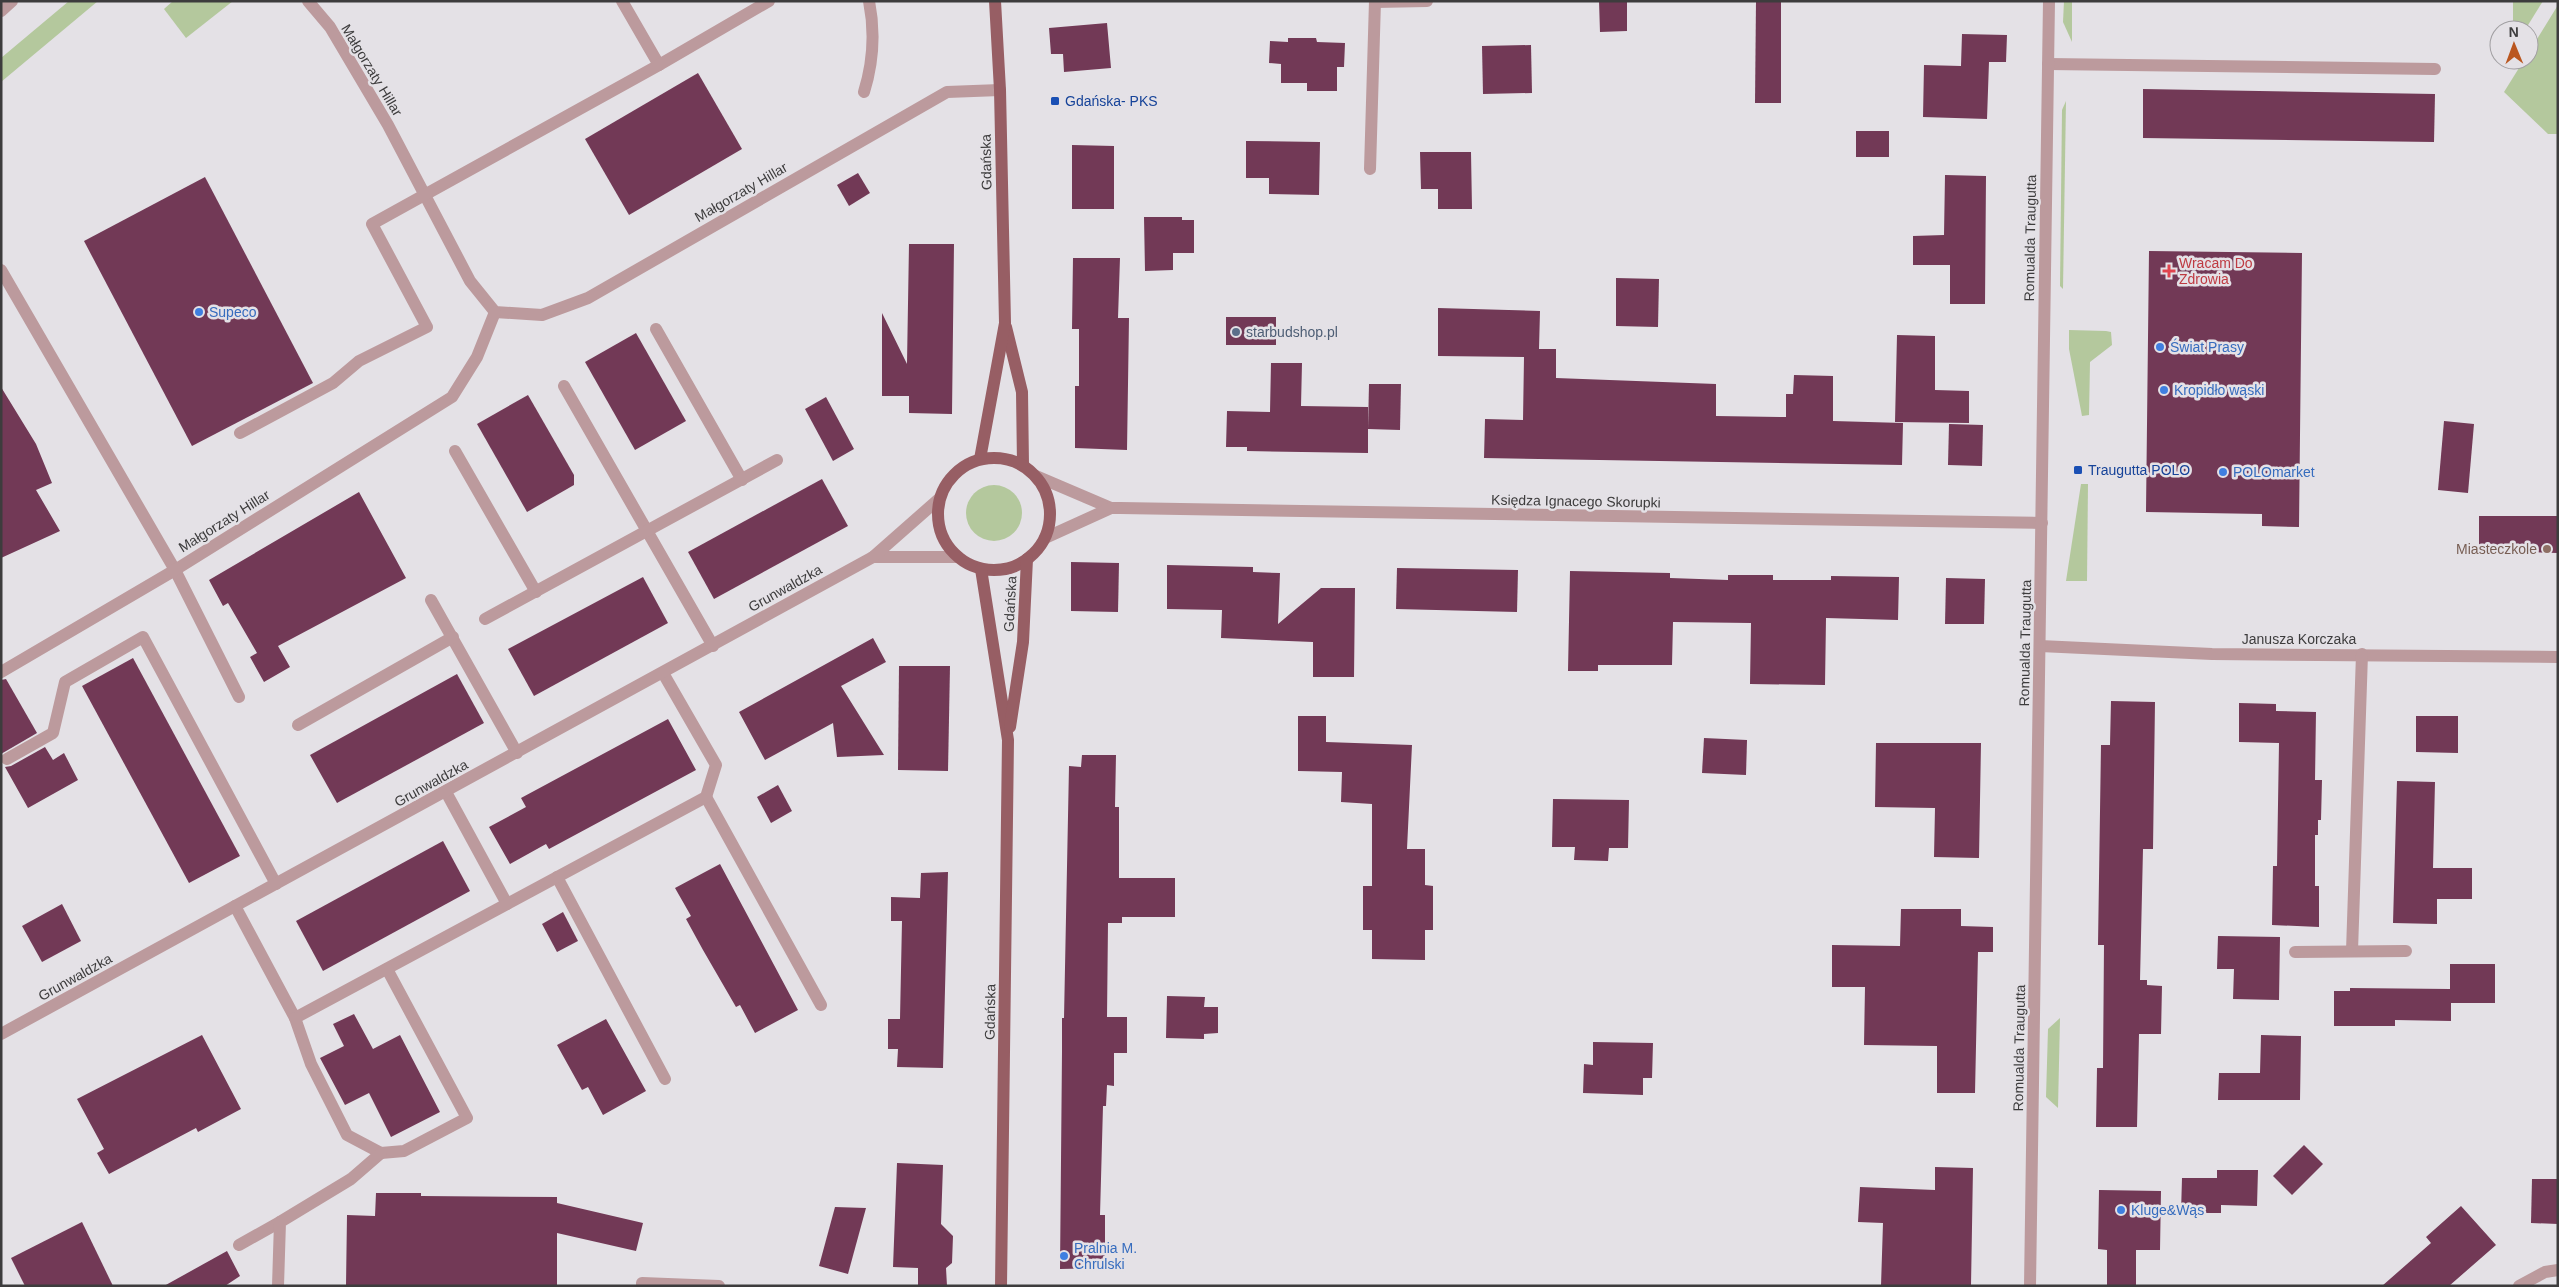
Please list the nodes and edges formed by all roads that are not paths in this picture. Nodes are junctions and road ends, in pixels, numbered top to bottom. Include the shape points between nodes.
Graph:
1 (12, 1) edge
2 (308, 1) edge
3 (622, 1) edge
4 (769, 1) edge
5 (869, 1) edge
6 (995, 1) edge
7 (1427, 1) edge
8 (2049, 1) edge
9 (1375, 2) edge
10 (1, 11) edge
11 (2048, 64) junction
12 (659, 65) junction
13 (2435, 69) dead end
14 (1000, 90) junction
15 (864, 92) dead end
16 (1370, 169) dead end
17 (424, 196) junction
18 (1, 270) edge
19 (495, 312) junction
20 (1005, 322) junction
21 (656, 329) dead end
22 (564, 386) dead end
23 (240, 433) dead end
24 (455, 451) dead end
25 (980, 459) junction
26 (777, 460) dead end
27 (1023, 465) junction
28 (1036, 476) junction
29 (742, 480) junction
30 (940, 498) junction
31 (1110, 508) junction
32 (2042, 523) junction
33 (647, 532) junction
34 (1045, 538) junction
35 (873, 557) junction
36 (958, 558) junction
37 (1027, 559) junction
38 (981, 569) junction
39 (175, 570) junction
40 (536, 592) junction
41 (431, 600) dead end
42 (485, 619) dead end
43 (453, 638) junction
44 (713, 646) junction
45 (2040, 646) junction
46 (2362, 654) junction
47 (2558, 657) edge
48 (1, 672) edge
49 (663, 673) junction
50 (240, 696) dead end
51 (298, 725) dead end
52 (1008, 740) junction
53 (517, 753) junction
54 (7, 759) dead end
55 (446, 792) junction
56 (706, 796) junction
57 (557, 877) junction
58 (276, 884) junction
59 (507, 904) junction
60 (235, 906) junction
61 (2352, 951) junction
62 (2406, 951) dead end
63 (2295, 952) dead end
64 (387, 969) junction
65 (820, 1005) dead end
66 (296, 1018) junction
67 (1, 1034) edge
68 (666, 1079) dead end
69 (381, 1153) junction
70 (280, 1222) junction
71 (239, 1245) dead end
72 (2558, 1270) edge
73 (278, 1286) edge
74 (642, 1286) edge
75 (719, 1286) edge
76 (1001, 1286) edge
77 (2030, 1286) edge
78 (2519, 1286) edge

1 - 10 street
2 - 17 street, Małgorzaty Hillar via 330,28 374,101
3 - 12 street
4 - 12 street
5 - 15 street via 871,55
6 - 14 main road, Gdańska
7 - 9 street
8 - 11 street, Romualda Traugutta
9 - 16 street
11 - 13 street
11 - 32 street, Romualda Traugutta
12 - 17 street
14 - 19 street, Małgorzaty Hillar via 947,92 588,298 542,315
14 - 20 main road, Gdańska
17 - 19 street, Małgorzaty Hillar via 470,281
17 - 23 street via 372,224 427,327 359,361 334,383
18 - 39 street, Małgorzaty Hillar
19 - 39 street, Małgorzaty Hillar via 477,357 452,396
20 - 25 main road, Gdańska
20 - 27 main road, Gdańska via 1022,392
21 - 29 street
22 - 33 street
24 - 40 street
25 - 27 main road via 1002,458
25 - 30 main road via 962,467 948,481
26 - 29 street
27 - 28 main road
28 - 31 street, Księdza Ignacego Skorupki
28 - 34 main road via 1050,506 1050,523
29 - 33 street
30 - 35 street, Grunwaldzka
30 - 36 main road via 940,530
31 - 32 street, Księdza Ignacego Skorupki
31 - 34 street, Księdza Ignacego Skorupki
32 - 45 street, Romualda Traugutta
33 - 40 street
33 - 44 street
34 - 37 main road
35 - 36 street, Grunwaldzka
35 - 44 street, Grunwaldzka
36 - 38 main road
37 - 38 main road via 1005,569
37 - 52 main road, Gdańska via 1023,642
38 - 52 main road, Gdańska
39 - 48 street
39 - 50 street
40 - 42 street
41 - 43 street
43 - 51 street
43 - 53 street
44 - 49 street, Grunwaldzka
45 - 46 street, Janusza Korczaka via 2212,654
45 - 77 street, Romualda Traugutta
46 - 47 street, Janusza Korczaka
46 - 61 street
49 - 53 street, Grunwaldzka
49 - 56 street via 716,765
52 - 76 main road, Gdańska
53 - 55 street, Grunwaldzka
54 - 58 street via 53,733 65,682 143,637
55 - 58 street, Grunwaldzka
55 - 59 street
56 - 57 street
56 - 65 street
57 - 59 street
57 - 68 street
58 - 60 street, Grunwaldzka
59 - 64 street
60 - 66 street
60 - 67 street, Grunwaldzka
61 - 62 street
61 - 63 street
64 - 66 street
64 - 69 street via 467,1118 404,1151
66 - 69 street via 311,1064 347,1135
69 - 70 street via 351,1179
70 - 71 street
70 - 73 street
72 - 78 street via 2545,1272
74 - 75 street via 642,1283

